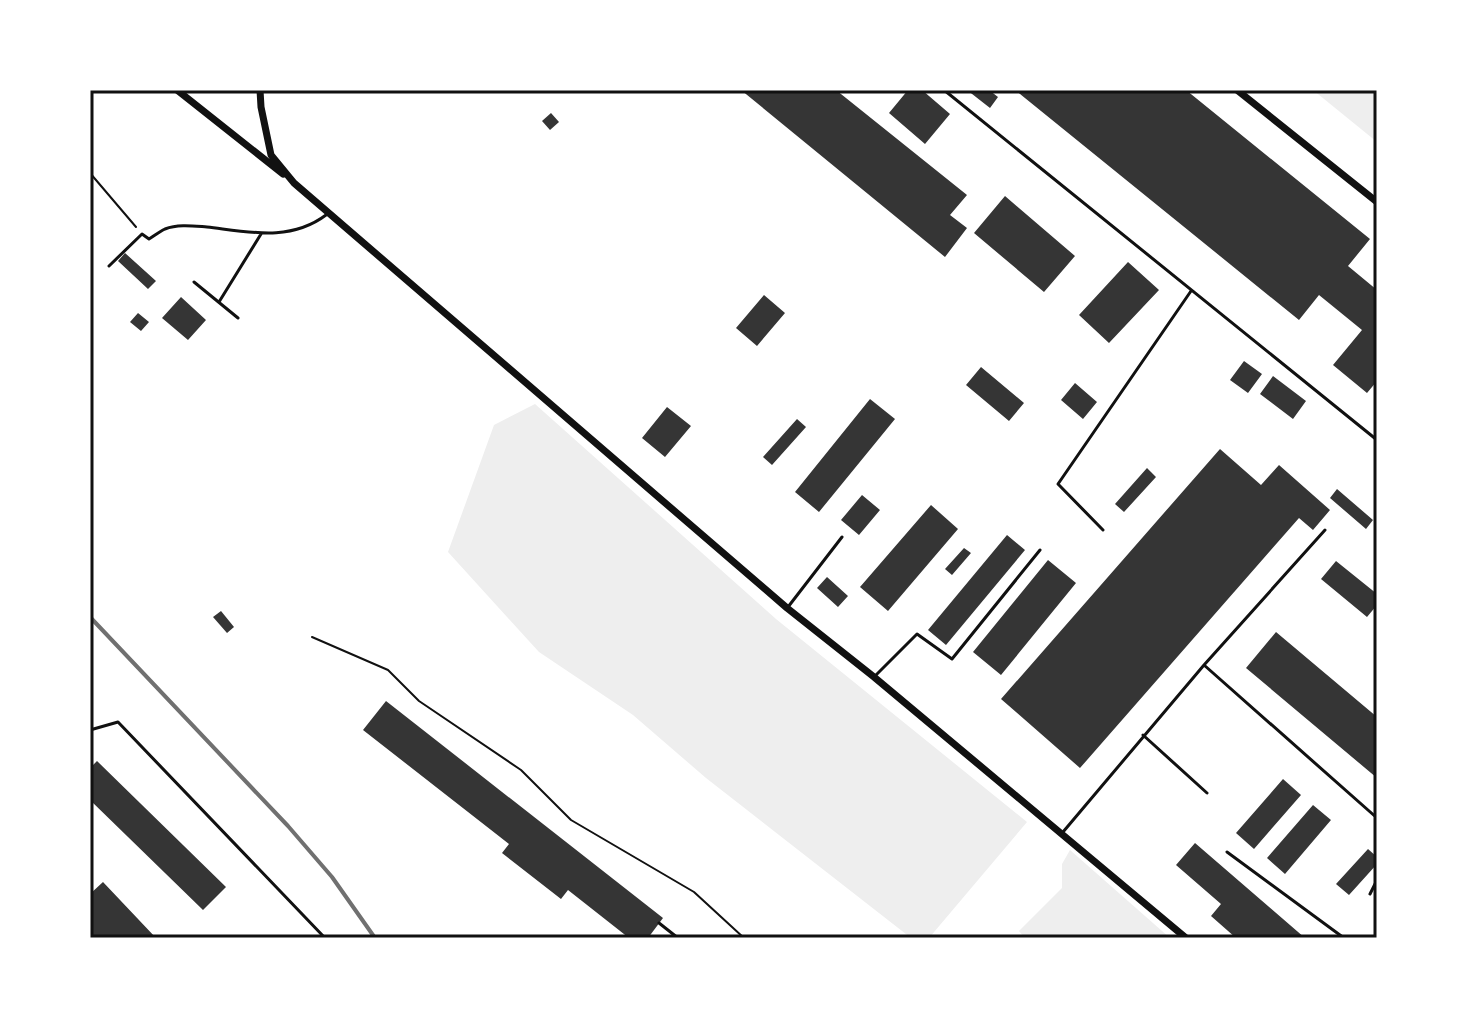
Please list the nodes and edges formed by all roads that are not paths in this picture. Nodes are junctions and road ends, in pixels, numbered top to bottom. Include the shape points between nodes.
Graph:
1 (177, 90) edge
2 (260, 90) edge
3 (944, 90) edge
4 (1237, 90) edge
5 (294, 183) junction
6 (1377, 202) edge
7 (329, 213) junction
8 (261, 233) junction
9 (109, 266) dead end
10 (194, 282) dead end
11 (1191, 291) junction
12 (219, 302) junction
13 (238, 318) dead end
14 (1377, 440) edge
15 (1103, 530) dead end
16 (1325, 530) dead end
17 (842, 537) dead end
18 (1040, 550) dead end
19 (787, 608) junction
20 (1204, 665) junction
21 (874, 677) junction
22 (90, 730) edge
23 (1143, 735) junction
24 (1207, 793) dead end
25 (1377, 818) edge
26 (1060, 835) junction
27 (1227, 852) dead end
28 (1377, 880) edge
29 (1370, 894) dead end
30 (659, 923) dead end
31 (325, 938) edge
32 (678, 938) edge
33 (1186, 938) edge
34 (1344, 938) edge

1 - 5 street
2 - 5 street via 271,155
3 - 11 lane
4 - 6 street
5 - 7 street
7 - 8 lane via 309,228
7 - 19 street
8 - 9 lane via 186,225 166,228 149,239 142,234
8 - 12 lane
10 - 12 lane
11 - 14 lane
11 - 15 lane via 1058,484
12 - 13 lane
16 - 20 lane
17 - 19 lane
18 - 21 lane via 952,659 917,634
19 - 21 street
20 - 23 lane
20 - 25 lane
21 - 26 street
22 - 31 lane via 118,722
23 - 24 lane
23 - 26 lane
26 - 33 street
27 - 34 lane
28 - 29 lane
30 - 32 lane

